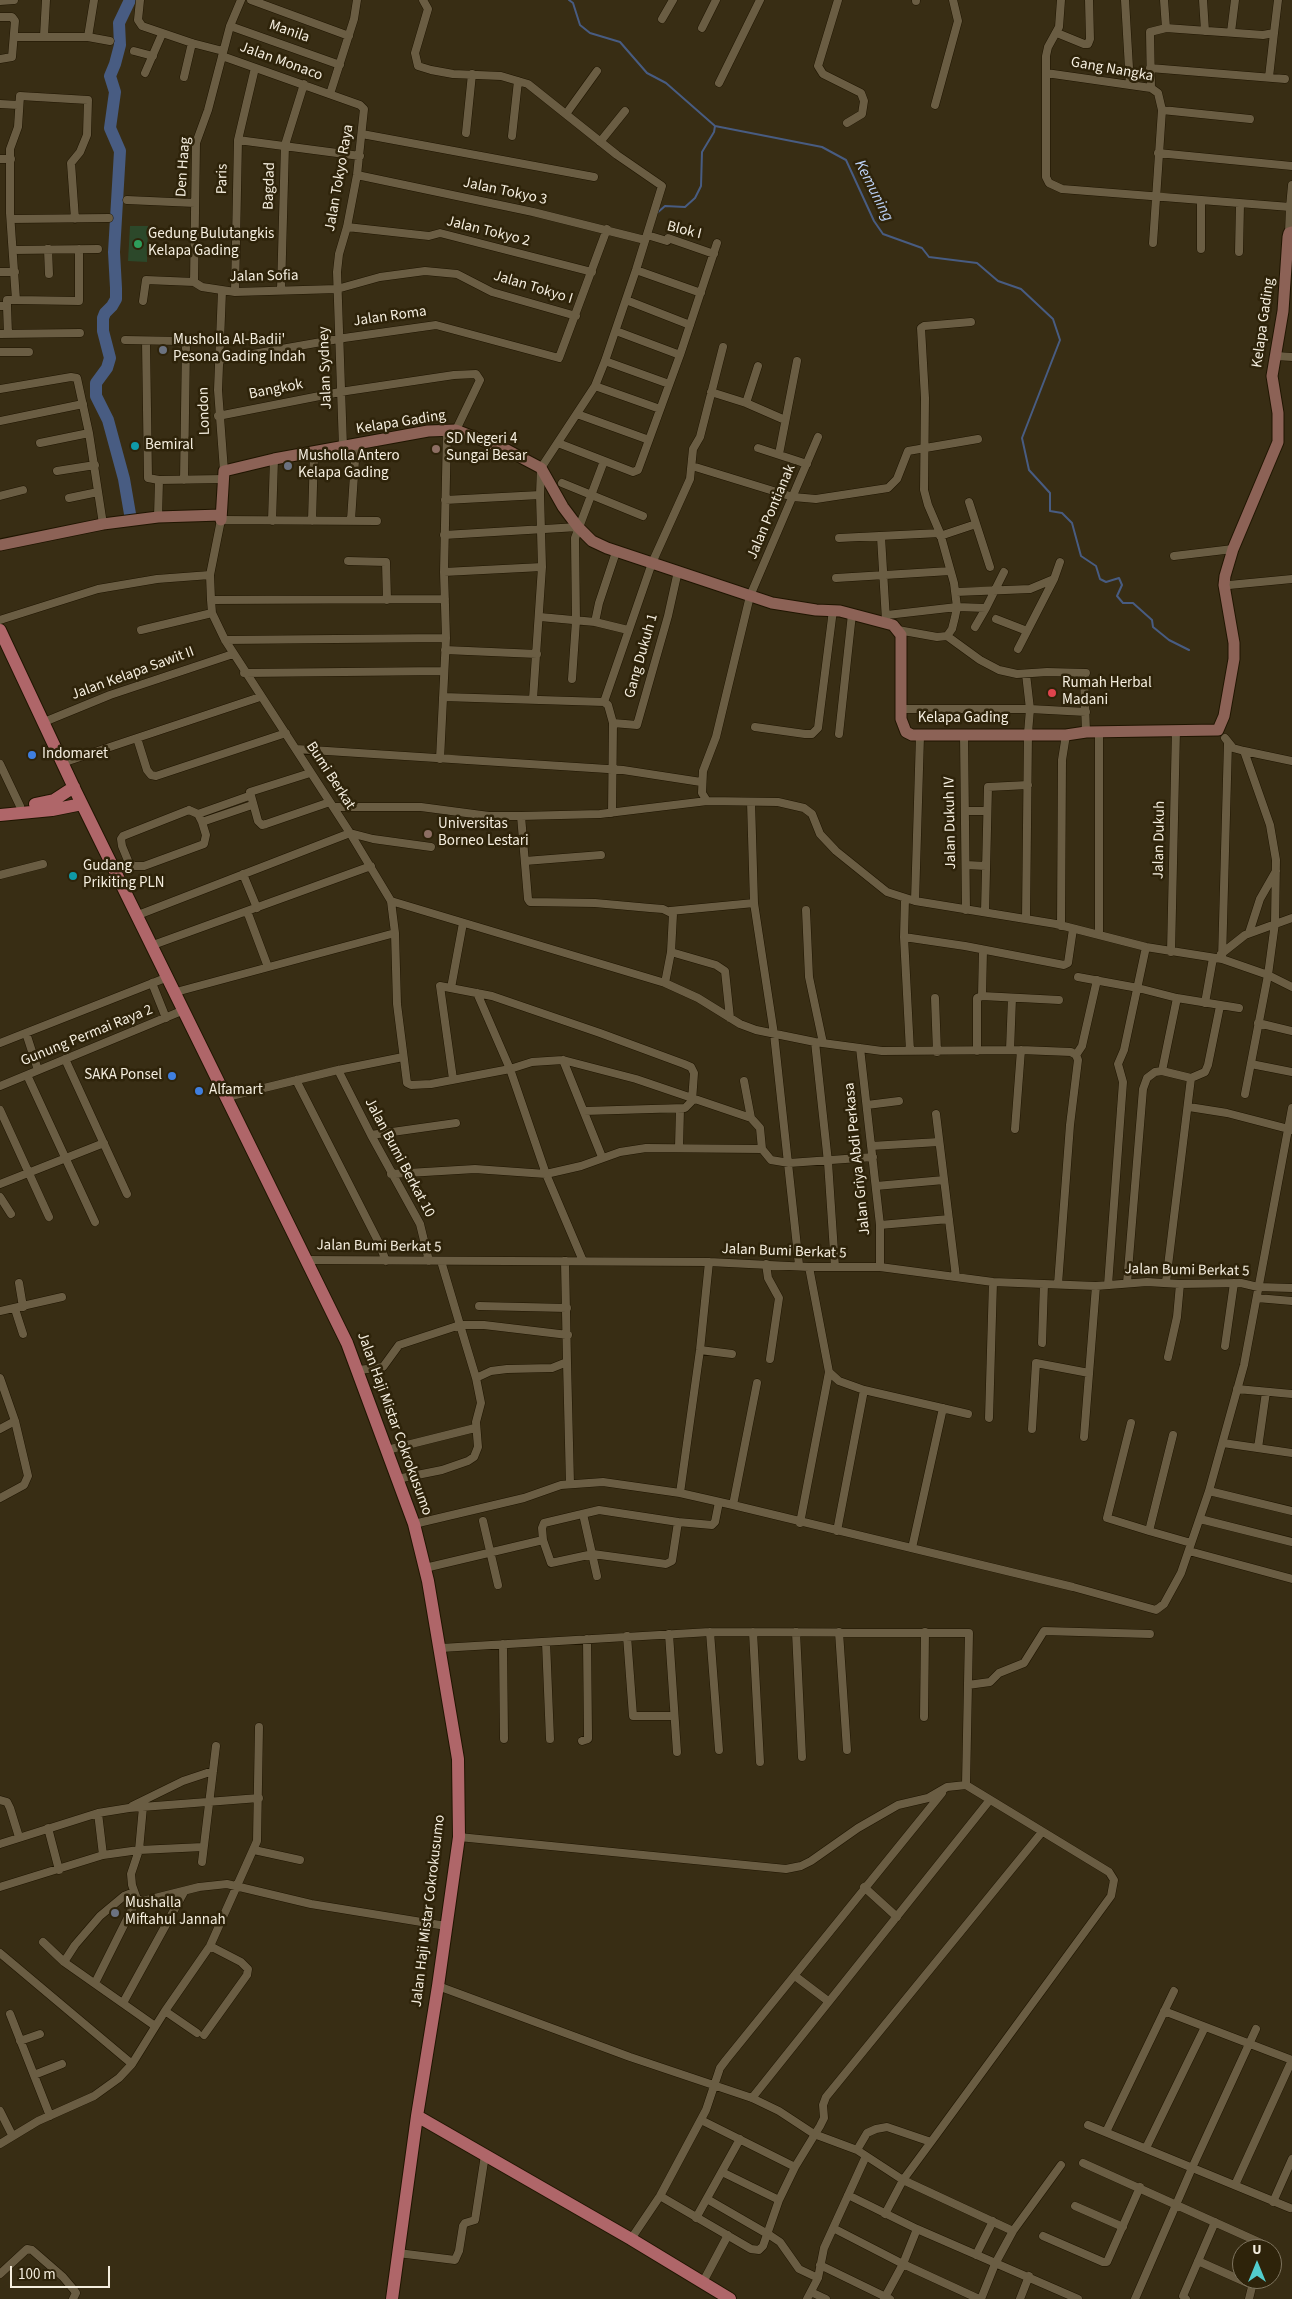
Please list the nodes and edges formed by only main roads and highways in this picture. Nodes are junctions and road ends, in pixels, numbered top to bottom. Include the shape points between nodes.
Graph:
1 (2, 638) edge
2 (74, 787) junction
3 (82, 804) junction
4 (0, 807) edge
5 (0, 815) edge
6 (417, 2116) junction
7 (392, 2299) edge
8 (730, 2299) edge

1 - 2 main road, Jalan Haji Mistar Cokrokusumo
2 - 3 main road, Jalan Haji Mistar Cokrokusumo
2 - 4 main road via 54,800
3 - 5 main road
3 - 6 main road, Jalan Haji Mistar Cokrokusumo via 326,1297 358,1370 414,1524 441,1648 458,1758 458,1837
6 - 7 main road, Jalan Haji Mistar Cokrokusumo
6 - 8 main road

